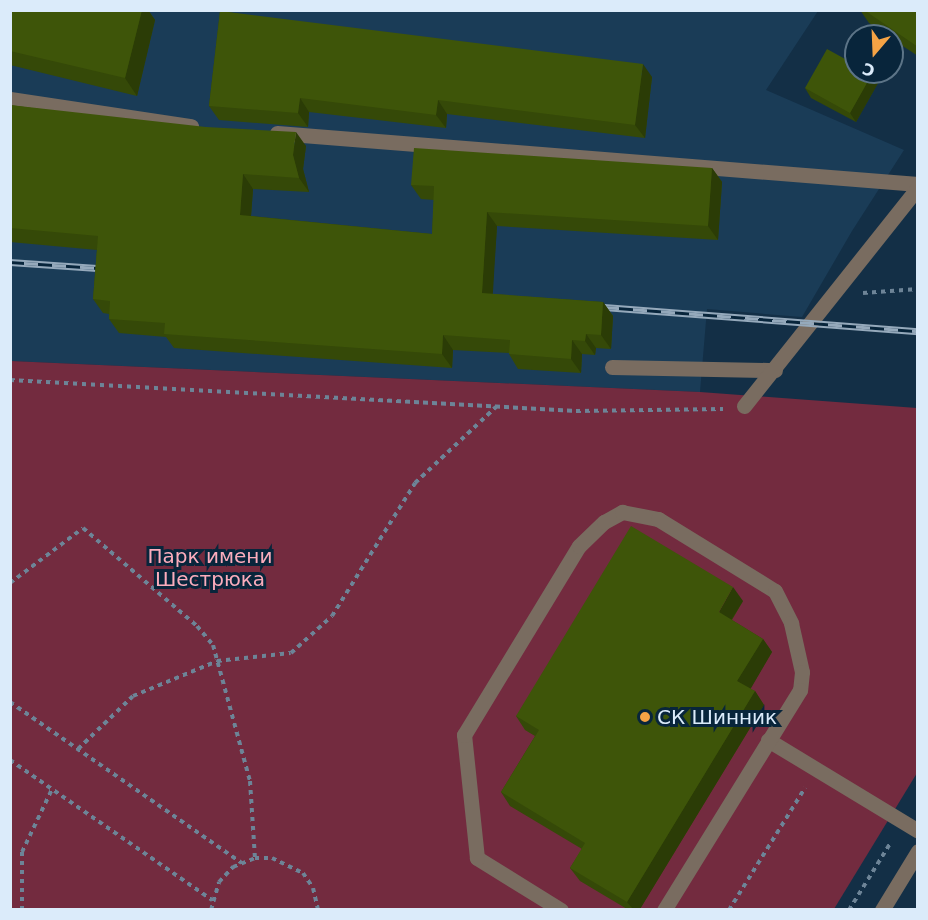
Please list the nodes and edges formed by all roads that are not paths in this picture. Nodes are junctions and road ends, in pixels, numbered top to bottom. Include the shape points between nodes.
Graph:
1 (10, 99) edge
2 (212, 129) edge
3 (258, 132) edge
4 (918, 186) edge
5 (612, 367) dead end
6 (775, 370) junction
7 (744, 406) road end
8 (768, 740) junction
9 (918, 831) edge
10 (918, 851) edge
11 (561, 909) edge
12 (664, 909) edge
13 (882, 909) edge

1 - 2 street
3 - 4 street
4 - 6 street
5 - 6 street
6 - 7 street
8 - 9 street
8 - 11 street via 800,690 802,672 791,623 775,591 658,519 622,512 604,522 579,546 464,735 477,858
8 - 12 street
10 - 13 street

